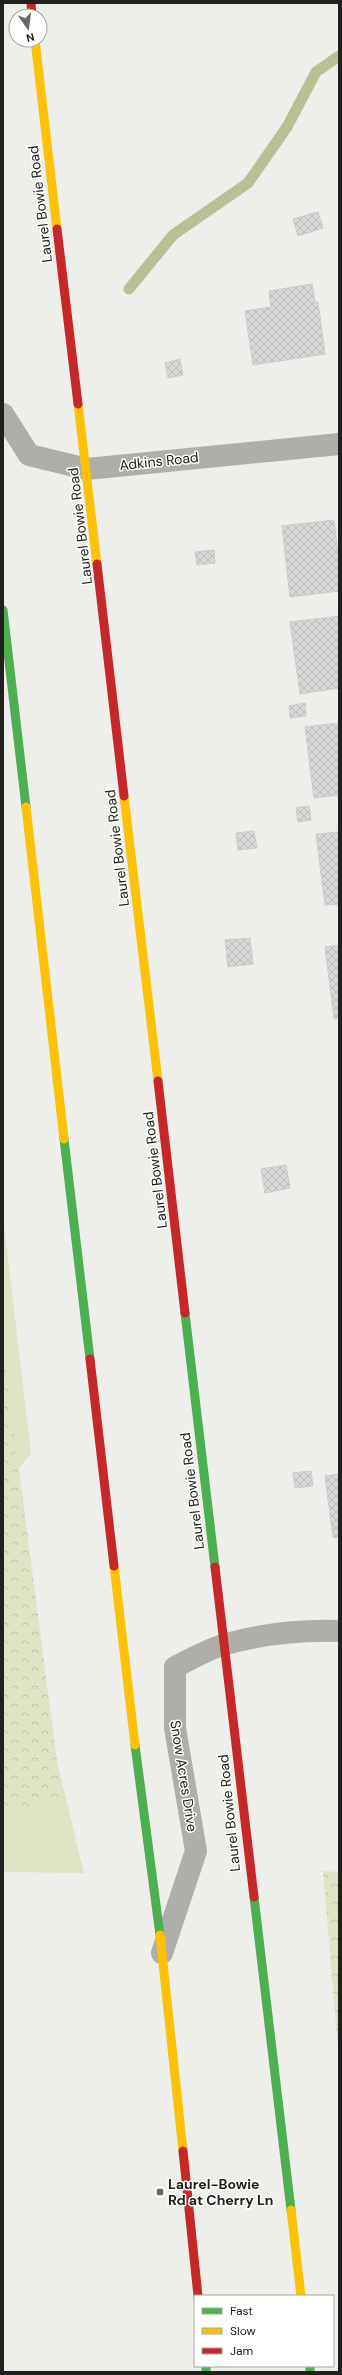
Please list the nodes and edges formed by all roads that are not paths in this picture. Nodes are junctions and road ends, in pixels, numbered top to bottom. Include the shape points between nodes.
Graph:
1 (36, 48) edge
2 (3, 414) edge
3 (339, 444) edge
4 (87, 469) junction
5 (3, 610) edge
6 (339, 1630) edge
7 (224, 1644) junction
8 (162, 1953) junction
9 (198, 2295) edge
10 (301, 2295) edge

1 - 4 main road, Laurel Bowie Road
2 - 4 street, Adkins Road via 29,455
3 - 4 street, Adkins Road
4 - 7 main road, Laurel Bowie Road
5 - 8 main road via 129,1696
6 - 7 street, Snow Acres Drive via 290,1632
7 - 8 street, Snow Acres Drive via 175,1666 175,1728 196,1851
7 - 10 main road, Laurel Bowie Road
8 - 9 main road

